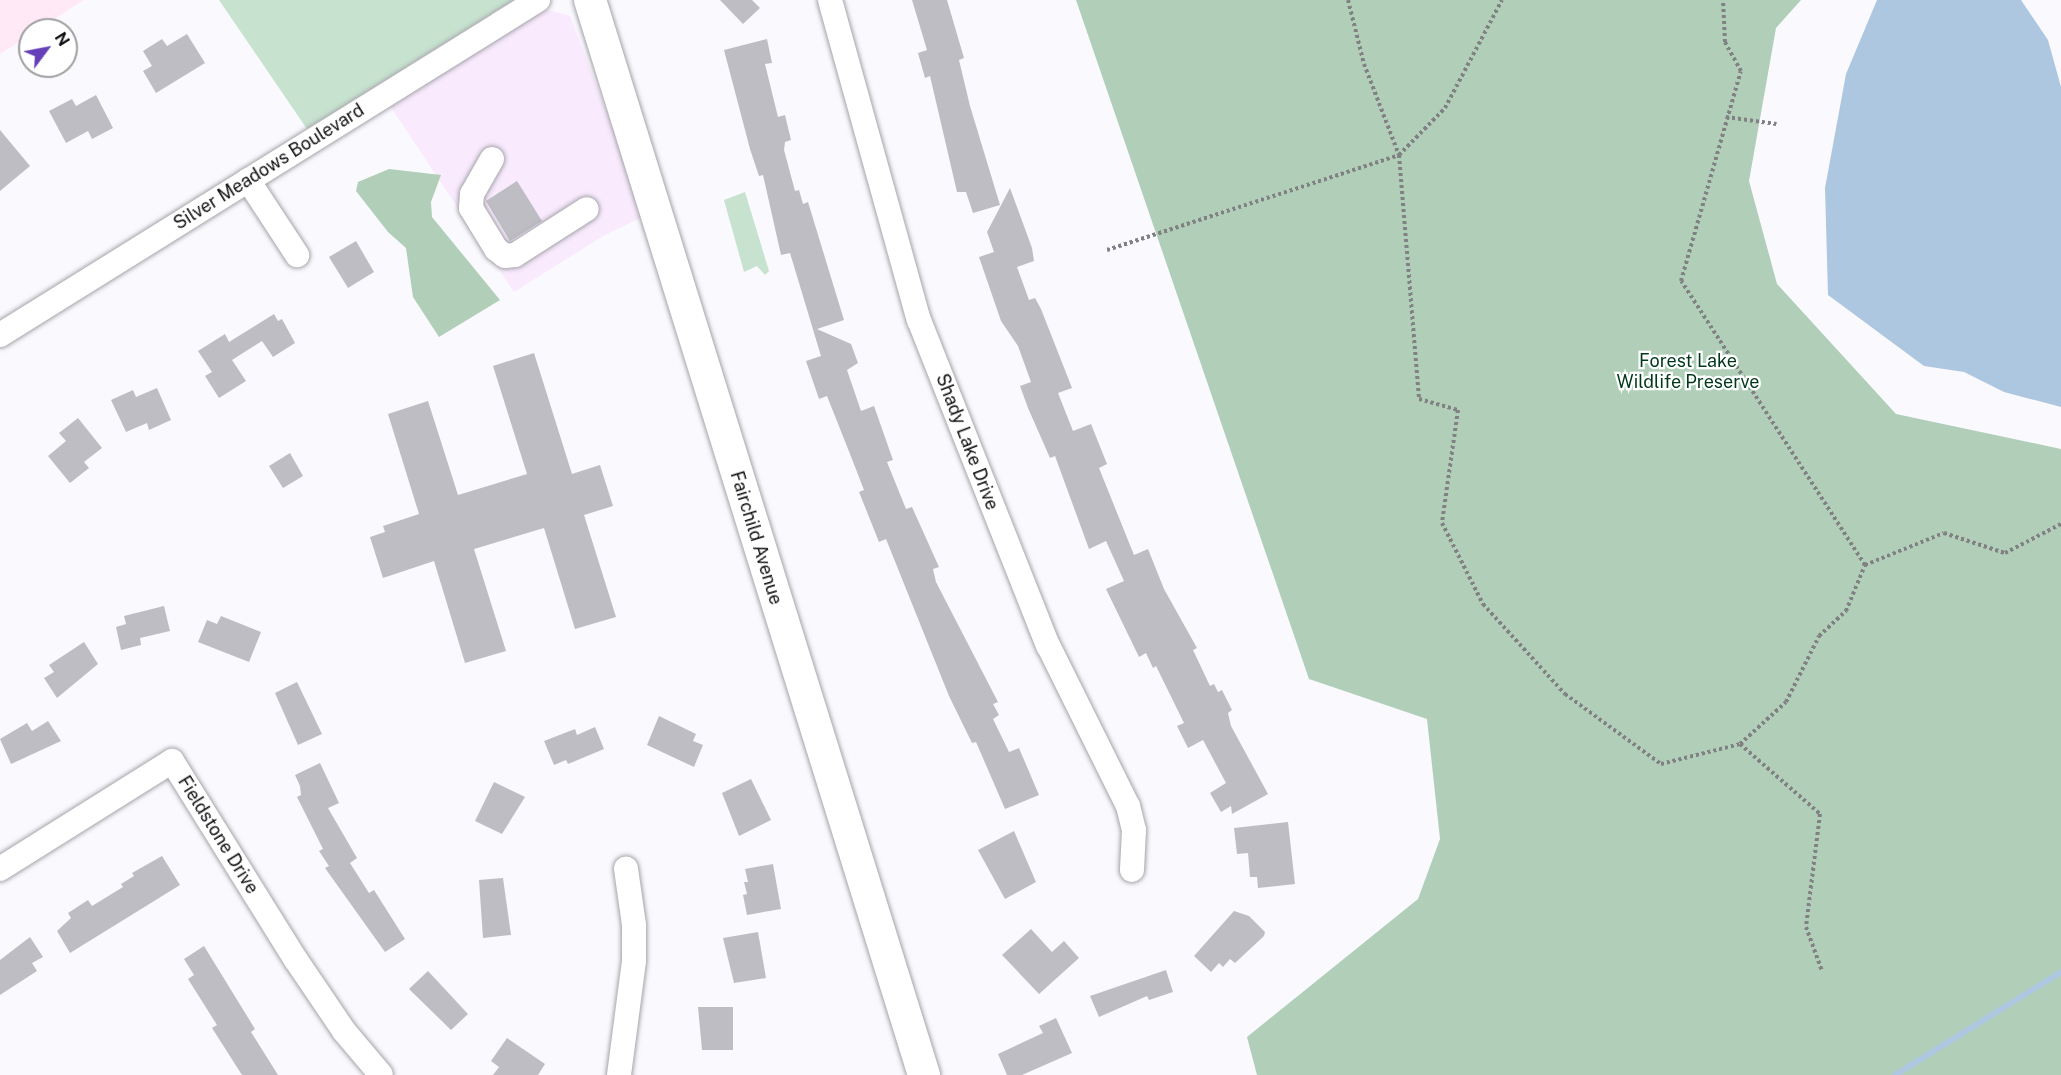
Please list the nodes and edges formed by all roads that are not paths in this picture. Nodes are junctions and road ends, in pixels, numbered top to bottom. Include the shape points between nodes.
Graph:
1 (538, 0) edge
2 (590, 0) edge
3 (830, 0) edge
4 (492, 159) dead end
5 (248, 180) junction
6 (587, 209) dead end
7 (297, 255) dead end
8 (0, 335) edge
9 (0, 869) edge
10 (626, 869) dead end
11 (1132, 870) dead end
12 (381, 1075) edge
13 (619, 1075) edge
14 (924, 1075) edge

1 - 5 street, Silver Meadows Boulevard
2 - 14 main road, Fairchild Avenue
3 - 11 street, Shady Lake Drive via 919,320 1048,645 1128,806 1134,830
4 - 6 street via 472,194 471,208 496,249 505,256 515,255
5 - 7 street
5 - 8 street, Silver Meadows Boulevard
9 - 12 street, Fieldstone Drive via 172,761 296,960 344,1031
10 - 13 street via 633,909 634,961

